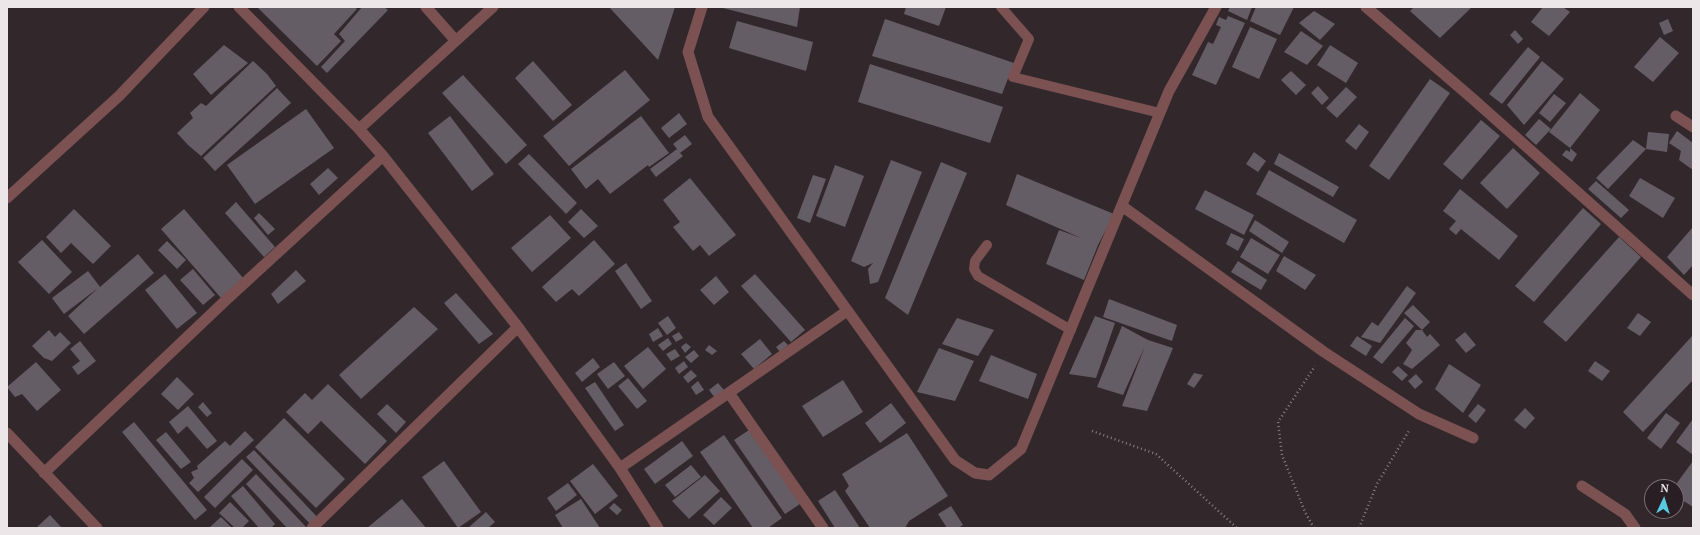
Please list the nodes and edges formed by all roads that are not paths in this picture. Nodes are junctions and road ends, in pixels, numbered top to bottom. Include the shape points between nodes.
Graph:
1 (204, 7) edge
2 (239, 7) edge
3 (426, 7) edge
4 (493, 7) edge
5 (702, 7) edge
6 (1001, 7) edge
7 (1216, 7) edge
8 (1366, 7) edge
9 (456, 41) junction
10 (1160, 113) junction
11 (1676, 116) dead end
12 (1693, 127) edge
13 (359, 129) junction
14 (383, 156) junction
15 (7, 198) edge
16 (1122, 206) junction
17 (987, 245) dead end
18 (1693, 295) edge
19 (847, 311) junction
20 (518, 326) junction
21 (1071, 330) junction
22 (729, 393) junction
23 (7, 433) edge
24 (1473, 438) dead end
25 (620, 468) junction
26 (44, 473) junction
27 (1582, 486) dead end
28 (96, 528) edge
29 (312, 528) edge
30 (658, 528) edge
31 (824, 528) edge
32 (1635, 528) edge

1 - 15 street via 119,96
2 - 13 street
3 - 9 street
4 - 9 street
5 - 19 street via 688,52 708,117
6 - 10 lane via 1029,38 1013,77
7 - 10 street via 1169,91
8 - 18 street
9 - 13 street
10 - 16 street
11 - 12 street
13 - 14 street
14 - 20 street
14 - 26 street via 225,301
16 - 21 street
16 - 24 street via 1324,352 1419,414
17 - 21 lane via 975,261 974,269 978,276
19 - 21 street via 955,460 975,473 989,475 1021,449
19 - 22 street
20 - 25 street
20 - 29 street
22 - 25 street
22 - 31 street
23 - 26 street
25 - 30 street
26 - 28 street
27 - 32 street via 1625,514

